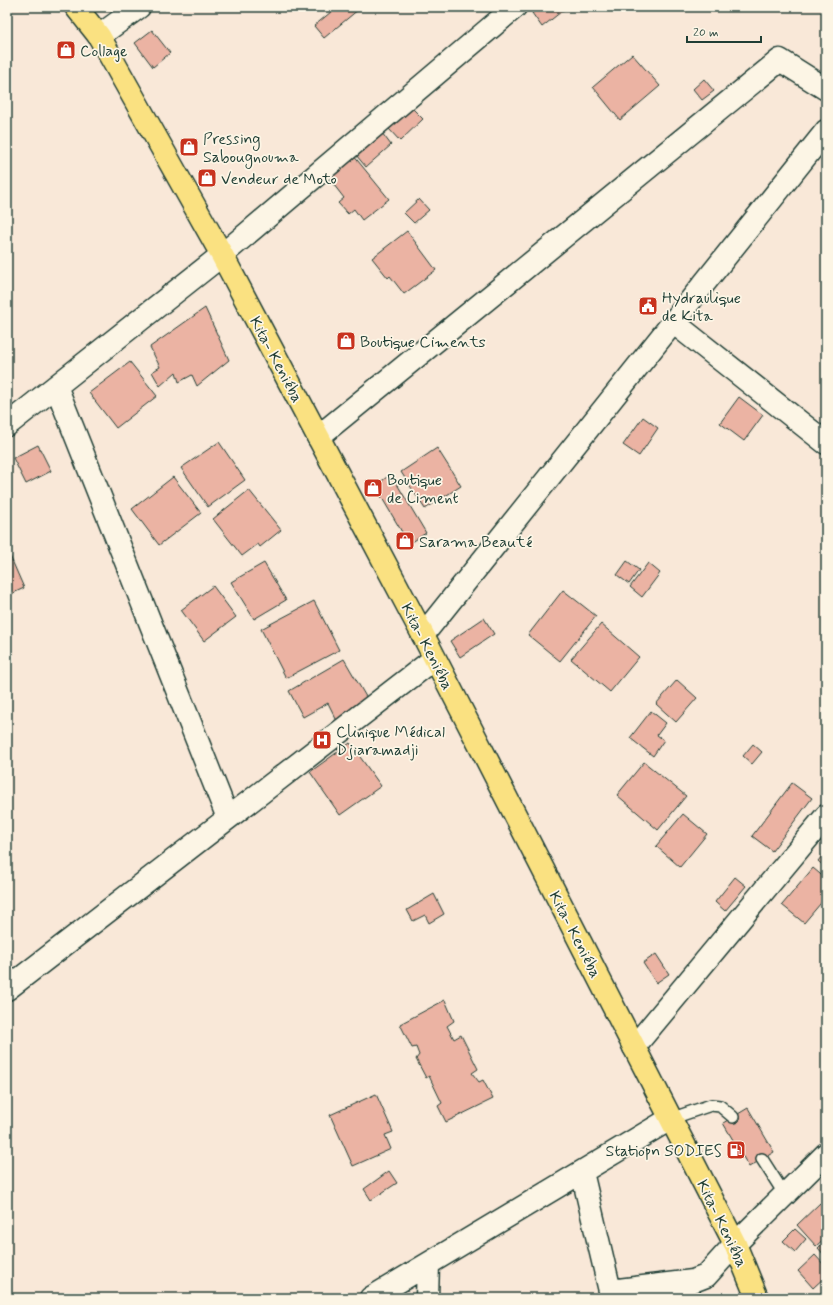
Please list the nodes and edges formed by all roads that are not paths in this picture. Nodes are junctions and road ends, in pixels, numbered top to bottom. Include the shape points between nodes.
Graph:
1 (76, 7) edge
2 (139, 7) edge
3 (515, 7) edge
4 (99, 36) junction
5 (826, 89) edge
6 (826, 131) edge
7 (222, 255) junction
8 (674, 322) junction
9 (56, 386) junction
10 (7, 425) edge
11 (318, 437) junction
12 (826, 443) edge
13 (422, 635) junction
14 (434, 659) junction
15 (826, 816) edge
16 (228, 818) junction
17 (7, 990) edge
18 (634, 1047) junction
19 (733, 1117) dead end
20 (670, 1119) junction
21 (826, 1154) edge
22 (762, 1159) dead end
23 (582, 1172) junction
24 (785, 1195) junction
25 (735, 1244) junction
26 (428, 1264) junction
27 (610, 1295) edge
28 (371, 1298) edge
29 (427, 1298) edge
30 (757, 1298) edge

1 - 4 main road, Kita- Keniéba
2 - 4 street
3 - 7 street
4 - 7 main road, Kita- Keniéba
5 - 11 street via 780,60
6 - 8 street
7 - 9 street
7 - 11 main road, Kita- Keniéba
8 - 12 street
8 - 13 street
9 - 10 street
9 - 16 street
11 - 13 main road, Kita- Keniéba
13 - 14 main road, Kita- Keniéba
14 - 16 street
14 - 18 main road, Kita- Keniéba
15 - 18 street
16 - 17 street
18 - 20 main road, Kita- Keniéba
19 - 20 lane via 720,1106 711,1105
20 - 23 street
20 - 25 main road, Kita- Keniéba
21 - 24 street
22 - 24 lane
23 - 26 street
23 - 27 street
24 - 25 street
25 - 27 street via 706,1276 693,1281
25 - 30 main road, Kita- Keniéba
26 - 28 street
26 - 29 street

